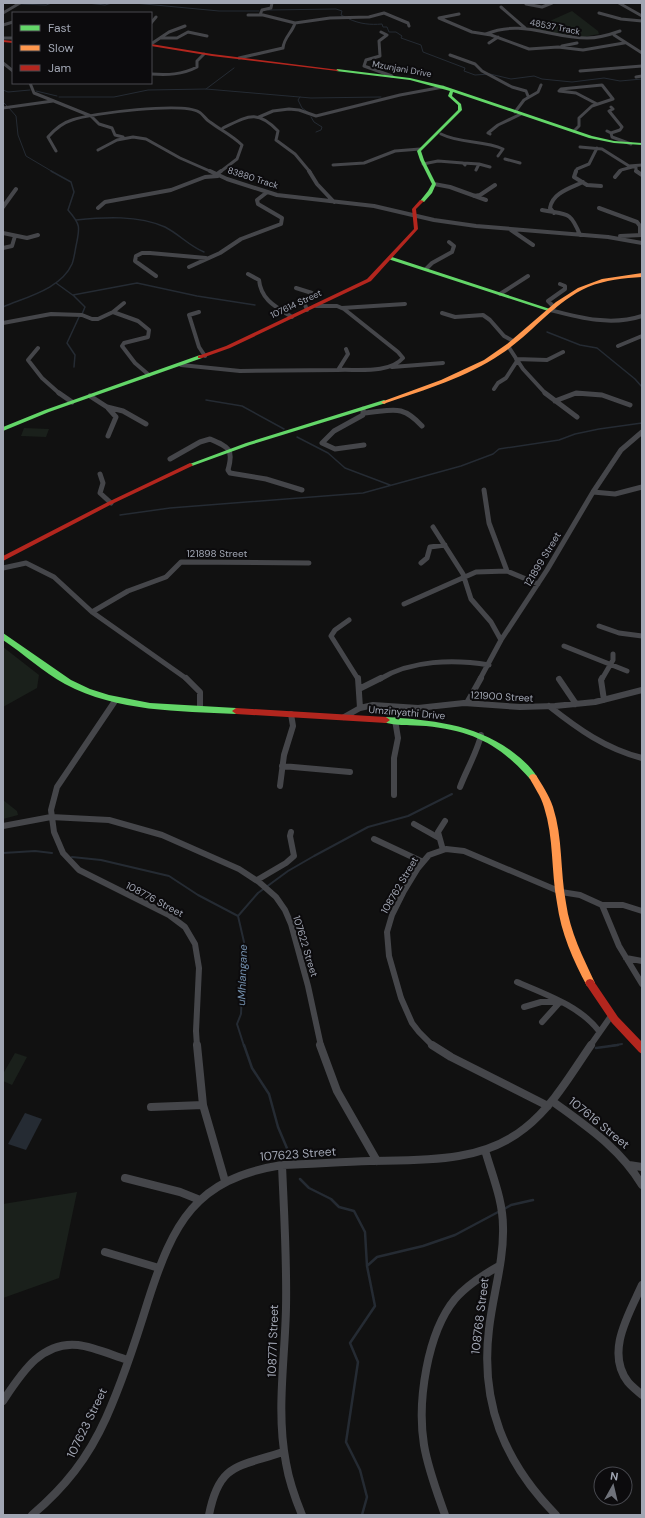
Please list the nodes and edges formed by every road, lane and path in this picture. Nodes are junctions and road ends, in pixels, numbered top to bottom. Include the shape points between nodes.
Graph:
1 (20, 3) edge
2 (272, 3) edge
3 (552, 3) edge
4 (619, 3) edge
5 (526, 4) edge
6 (501, 7) dead end
7 (3, 13) edge
8 (599, 13) dead end
9 (459, 14) dead end
10 (248, 15) dead end
11 (260, 15) junction
12 (642, 16) edge
13 (156, 17) dead end
14 (642, 21) edge
15 (152, 22) edge
16 (295, 23) junction
17 (185, 26) dead end
18 (409, 26) dead end
19 (525, 28) junction
20 (620, 31) dead end
21 (381, 32) dead end
22 (486, 34) junction
23 (614, 35) junction
24 (207, 36) dead end
25 (498, 37) junction
26 (161, 38) junction
27 (489, 43) dead end
28 (577, 43) dead end
29 (624, 43) junction
30 (152, 44) edge
31 (152, 45) edge
32 (558, 47) junction
33 (642, 53) edge
34 (204, 54) junction
35 (450, 56) dead end
36 (238, 58) junction
37 (3, 63) edge
38 (642, 66) edge
39 (12, 70) edge
40 (580, 71) dead end
41 (152, 74) edge
42 (392, 76) junction
43 (642, 76) edge
44 (636, 77) dead end
45 (30, 84) edge
46 (541, 84) dead end
47 (443, 87) junction
48 (452, 90) junction
49 (528, 96) junction
50 (53, 101) junction
51 (597, 104) junction
52 (611, 107) dead end
53 (3, 108) edge
54 (518, 113) junction
55 (88, 115) junction
56 (259, 117) junction
57 (222, 128) junction
58 (574, 131) junction
59 (607, 131) dead end
60 (611, 133) junction
61 (438, 134) junction
62 (490, 134) dead end
63 (133, 137) junction
64 (459, 138) junction
65 (631, 144) junction
66 (642, 144) edge
67 (476, 147) dead end
68 (580, 147) dead end
69 (597, 148) junction
70 (420, 149) junction
71 (98, 150) dead end
72 (56, 151) dead end
73 (505, 158) junction
74 (500, 162) dead end
75 (520, 163) dead end
76 (423, 164) junction
77 (479, 164) junction
78 (333, 165) dead end
79 (642, 165) edge
80 (636, 166) junction
81 (490, 167) dead end
82 (476, 170) dead end
83 (218, 175) junction
84 (642, 175) edge
85 (615, 177) dead end
86 (583, 182) junction
87 (434, 184) junction
88 (495, 185) dead end
89 (601, 186) dead end
90 (16, 190) dead end
91 (266, 192) junction
92 (474, 196) junction
93 (486, 200) dead end
94 (334, 202) junction
95 (3, 207) edge
96 (98, 208) dead end
97 (599, 208) dead end
98 (542, 210) dead end
99 (554, 213) junction
100 (414, 214) junction
101 (510, 229) junction
102 (3, 233) edge
103 (38, 235) dead end
104 (580, 235) junction
105 (641, 235) edge
106 (15, 236) junction
107 (608, 237) junction
108 (449, 242) dead end
109 (642, 243) edge
110 (533, 245) dead end
111 (3, 248) edge
112 (208, 258) junction
113 (390, 258) junction
114 (189, 267) dead end
115 (426, 269) junction
116 (248, 274) dead end
117 (156, 276) dead end
118 (528, 276) dead end
119 (642, 276) edge
120 (560, 284) dead end
121 (296, 288) dead end
122 (500, 294) junction
123 (124, 303) dead end
124 (405, 304) dead end
125 (316, 306) junction
126 (342, 308) junction
127 (552, 308) junction
128 (307, 310) junction
129 (113, 312) junction
130 (199, 312) dead end
131 (442, 312) dead end
132 (642, 316) edge
133 (292, 317) junction
134 (3, 323) edge
135 (642, 336) edge
136 (511, 344) junction
137 (618, 346) dead end
138 (38, 348) dead end
139 (346, 350) dead end
140 (563, 352) dead end
141 (205, 356) junction
142 (516, 360) junction
143 (443, 363) dead end
144 (181, 365) junction
145 (388, 367) junction
146 (338, 370) junction
147 (149, 375) junction
148 (494, 388) dead end
149 (90, 396) junction
150 (555, 401) junction
151 (72, 402) junction
152 (630, 405) dead end
153 (107, 407) junction
154 (364, 411) junction
155 (577, 417) dead end
156 (146, 424) dead end
157 (422, 426) dead end
158 (3, 429) edge
159 (642, 432) edge
160 (108, 436) dead end
161 (364, 445) dead end
162 (230, 450) junction
163 (170, 459) dead end
164 (100, 474) dead end
165 (642, 487) edge
166 (302, 490) dead end
167 (484, 490) dead end
168 (592, 492) junction
169 (110, 503) junction
170 (434, 526) dead end
171 (445, 545) junction
172 (3, 559) edge
173 (309, 563) dead end
174 (421, 563) dead end
175 (3, 568) edge
176 (507, 571) junction
177 (464, 577) junction
178 (538, 584) junction
179 (404, 604) dead end
180 (92, 612) junction
181 (349, 620) dead end
182 (600, 626) dead end
183 (3, 636) edge
184 (642, 636) edge
185 (501, 640) junction
186 (564, 646) dead end
187 (613, 654) dead end
188 (489, 665) junction
189 (609, 665) junction
190 (627, 671) dead end
191 (559, 679) dead end
192 (359, 689) junction
193 (642, 690) edge
194 (604, 700) junction
195 (115, 701) junction
196 (467, 703) junction
197 (576, 704) junction
198 (549, 706) junction
199 (360, 708) junction
200 (200, 709) junction
201 (291, 714) junction
202 (344, 717) junction
203 (395, 720) junction
204 (481, 735) junction
205 (642, 758) edge
206 (282, 766) junction
207 (350, 772) dead end
208 (280, 786) dead end
209 (460, 787) dead end
210 (394, 795) dead end
211 (51, 817) junction
212 (445, 821) dead end
213 (414, 824) dead end
214 (3, 826) edge
215 (291, 832) dead end
216 (439, 838) junction
217 (374, 839) dead end
218 (443, 850) junction
219 (423, 862) junction
220 (259, 882) junction
221 (561, 892) junction
222 (602, 905) junction
223 (642, 911) edge
224 (626, 958) junction
225 (642, 961) edge
226 (517, 982) dead end
227 (642, 984) edge
228 (560, 1002) junction
229 (524, 1006) dead end
230 (611, 1016) junction
231 (542, 1022) dead end
232 (599, 1031) junction
233 (642, 1049) edge
234 (550, 1104) junction
235 (204, 1106) junction
236 (151, 1107) dead end
237 (485, 1150) junction
238 (377, 1161) junction
239 (282, 1165) junction
240 (629, 1165) junction
241 (642, 1167) edge
242 (125, 1178) dead end
243 (225, 1181) junction
244 (642, 1185) edge
245 (200, 1200) junction
246 (105, 1252) dead end
247 (499, 1266) junction
248 (158, 1268) junction
249 (642, 1286) edge
250 (128, 1360) junction
251 (642, 1395) edge
252 (3, 1401) edge
253 (283, 1452) junction
254 (32, 1515) edge
255 (209, 1515) edge
256 (302, 1515) edge
257 (445, 1515) edge
258 (556, 1515) edge

1 - 7 street
2 - 11 street via 271,8 262,10
3 - 5 street via 542,6
4 - 12 street
6 - 19 street
8 - 14 street
9 - 22 street via 439,18 472,32
10 - 11 street
11 - 16 street
13 - 15 street
16 - 18 street via 330,18 366,18 384,13 408,23
16 - 36 street via 293,31 284,40 283,48
17 - 26 street
19 - 22 street, 48537 Track via 497,29
19 - 23 street, 48537 Track via 581,39
20 - 23 street, 48537 Track
21 - 42 street via 387,35 379,41 380,56 366,60 364,66
22 - 25 street
23 - 29 street
24 - 26 street via 188,32 177,38
25 - 27 street
25 - 32 street via 527,48
26 - 30 street
28 - 32 street
29 - 32 street via 583,50
29 - 33 street
31 - 34 street, Mzunjani Drive
34 - 36 street, Mzunjani Drive
34 - 41 street via 197,61 197,67 188,72
35 - 49 street via 474,64 512,87 526,91
36 - 42 street, Mzunjani Drive
37 - 39 street
38 - 40 street
42 - 47 street, Mzunjani Drive
43 - 44 street
45 - 50 street via 33,92
46 - 49 street via 538,92
47 - 48 street, Mzunjani Drive
47 - 56 street via 316,116 309,116 299,110 288,110 270,111
48 - 54 street, Mzunjani Drive
48 - 61 street via 450,96 460,105 460,110
49 - 54 street via 520,103
50 - 53 street
50 - 55 street
51 - 51 street via 613,99 602,85 559,91 576,94
51 - 58 street via 579,118 579,126
52 - 60 street via 611,116 622,128
54 - 58 street, Mzunjani Drive
54 - 62 street via 498,125 488,133
55 - 57 street via 119,111 190,110 196,111 209,122
55 - 63 street via 99,124 112,128 117,136
55 - 72 street via 65,122 52,131 48,137
56 - 57 street via 243,119
56 - 94 street via 271,122 278,131 276,140 295,154 313,175 318,186
57 - 83 street via 242,145 242,150 232,165
58 - 65 street, Mzunjani Drive via 603,140
59 - 60 street
60 - 65 street via 612,137
61 - 64 street
61 - 70 street
63 - 71 street, 83880 Track via 117,140
63 - 83 street, 83880 Track via 148,140
64 - 67 street via 466,145
64 - 73 street via 496,145 503,149 499,155
65 - 66 street, Mzunjani Drive
68 - 69 street
69 - 80 street via 612,154 629,166
69 - 86 street via 589,164 576,172 574,177
70 - 76 street via 419,156
70 - 78 street via 395,151 364,163
73 - 74 street
73 - 75 street
76 - 77 street via 438,161
76 - 87 street
77 - 81 street
77 - 82 street
79 - 80 street
80 - 84 street via 636,170
80 - 85 street via 621,170
83 - 91 street, 83880 Track
83 - 96 street via 171,190 105,202
86 - 89 street via 587,185
86 - 99 street via 561,192 551,201 550,208
87 - 92 street
87 - 100 street, 107614 Street via 430,192 416,205
88 - 92 street
90 - 95 street
91 - 94 street, 83880 Track
91 - 112 street via 257,200 258,204 280,217 281,224 241,239
92 - 93 street
94 - 100 street, 83880 Track
97 - 105 street via 637,222
98 - 99 street
99 - 104 street via 573,218
100 - 101 street, 83880 Track via 434,220
100 - 113 street, 107614 Street via 416,228
101 - 104 street, 83880 Track
101 - 110 street
102 - 106 street
103 - 106 street via 29,238
104 - 107 street, 83880 Track
105 - 107 street
106 - 111 street via 11,246
107 - 109 street
108 - 115 street via 454,246 452,252 432,262
112 - 114 street
112 - 117 street via 150,253 136,256 137,264
113 - 115 street
113 - 125 street, 107614 Street via 374,277 365,283
115 - 122 street
116 - 133 street via 259,280 260,290 271,304
118 - 122 street
119 - 127 street via 590,285
120 - 127 street via 565,286 564,289 548,301
121 - 128 street via 312,293 304,302
122 - 127 street
123 - 129 street
124 - 126 street
125 - 126 street
125 - 128 street, 107614 Street
126 - 145 street via 401,355 401,362
127 - 132 street via 603,321 620,321
127 - 136 street
128 - 133 street, 107614 Street
129 - 134 street via 96,319 83,315 57,314
129 - 147 street via 138,320 149,330 148,337 124,343 122,346 135,363
130 - 141 street via 189,315 199,347
131 - 136 street via 456,317 483,315
133 - 141 street, 107614 Street
135 - 137 street
136 - 142 street
136 - 154 street via 470,370
138 - 151 street via 28,360 34,370 40,378
139 - 146 street via 348,354
140 - 142 street via 550,358
141 - 144 street, 107614 Street
142 - 148 street via 506,378
142 - 150 street via 535,384
143 - 145 street via 403,368
144 - 146 street via 281,372
144 - 147 street, 107614 Street
145 - 146 street
147 - 149 street, 107614 Street
149 - 151 street, 107614 Street
149 - 153 street
150 - 152 street via 576,393 602,394
150 - 155 street
151 - 158 street, 107614 Street
153 - 156 street via 123,411
153 - 160 street via 116,416
154 - 157 street via 403,410
154 - 161 street via 334,431 322,443 335,448
154 - 162 street
159 - 168 street, 121899 Street via 623,448
162 - 163 street via 208,439
162 - 166 street via 230,473 266,479
162 - 169 street via 186,467
164 - 169 street via 103,484 100,492
165 - 168 street via 615,494
167 - 176 street via 489,523
168 - 178 street, 121899 Street
169 - 172 street
170 - 171 street
171 - 174 street via 430,547 427,558
171 - 177 street
173 - 180 street, 121898 Street via 181,562 166,577 128,591
175 - 180 street via 24,563 32,566 62,583
176 - 177 street via 476,572
176 - 178 street
177 - 179 street
177 - 185 street via 471,599
178 - 185 street, 121899 Street
180 - 200 street via 191,681 200,692
181 - 192 street via 334,630 332,637 356,672
182 - 184 street via 619,633
183 - 195 street, Umzinyathi Drive via 57,676
185 - 188 street, 121899 Street
186 - 189 street
187 - 189 street via 613,660
188 - 192 street via 425,665 396,671
188 - 196 street, 121899 Street
189 - 190 street
189 - 194 street via 601,680
191 - 197 street
192 - 199 street
193 - 194 street, 121900 Street
194 - 197 street, 121900 Street
195 - 200 street, Umzinyathi Drive
195 - 211 street, 108776 Street via 59,783 54,795
196 - 198 street, 121900 Street via 520,707
196 - 199 street, 121900 Street via 426,708 379,705
197 - 198 street, 121900 Street
198 - 205 street via 583,733 619,752
199 - 202 street
200 - 201 street, Umzinyathi Drive
201 - 202 street, Umzinyathi Drive
201 - 206 street via 292,730
202 - 203 street, Umzinyathi Drive
203 - 204 street, Umzinyathi Drive via 443,724
203 - 210 street via 398,738 394,758
204 - 209 street via 479,747
204 - 221 street, Umzinyathi Drive via 507,750 518,760 535,778 543,792 554,823
206 - 207 street
206 - 208 street
211 - 214 street, 107622 Street
211 - 220 street, 107622 Street via 109,820 148,830 222,861
211 - 235 street, 108776 Street via 57,843 68,860 95,879 169,915 185,927 192,937 199,961 196,1031
212 - 216 street via 438,832
213 - 216 street
215 - 220 street via 294,856
216 - 218 street
217 - 219 street
218 - 219 street, 108762 Street via 429,855
218 - 221 street, 108762 Street via 464,851
219 - 234 street, 108762 Street via 392,914 388,932 396,985 407,1014 419,1033 439,1049
220 - 238 street, 107622 Street via 275,896 286,911 296,939 309,989 318,1041 328,1069
221 - 222 street, 108762 Street
221 - 230 street, Umzinyathi Drive via 568,933 585,974
222 - 223 street via 623,905
222 - 224 street
224 - 225 street
224 - 227 street
226 - 228 street
228 - 229 street via 541,1002
228 - 231 street
228 - 232 street via 596,1024
230 - 232 street, 107623 Street
230 - 233 street, Umzinyathi Drive
232 - 234 street, 107623 Street
234 - 237 street, 107623 Street via 525,1129
234 - 240 street, 107616 Street via 607,1143
235 - 236 street
235 - 243 street, 108776 Street
237 - 238 street, 107623 Street via 447,1158
237 - 247 street, 108768 Street via 502,1217
238 - 239 street, 107623 Street
239 - 243 street, 107623 Street via 250,1170
239 - 253 street, 108771 Street via 286,1309 281,1416
240 - 241 street
240 - 244 street, 107616 Street
242 - 245 street via 180,1192
243 - 245 street, 107623 Street
245 - 248 street, 107623 Street via 176,1229
246 - 248 street
247 - 257 street via 480,1276 458,1295 442,1318 429,1353 422,1430 434,1484
247 - 258 street, 108768 Street via 487,1347 492,1404 502,1438 515,1466 537,1498
248 - 250 street, 107623 Street
249 - 251 street via 620,1332 617,1350 623,1372 630,1384
250 - 252 street via 79,1345 55,1346 32,1361
250 - 254 street, 107623 Street via 109,1409 84,1460 56,1495
253 - 255 street via 227,1472 214,1491
253 - 256 street, 108771 Street via 291,1487

